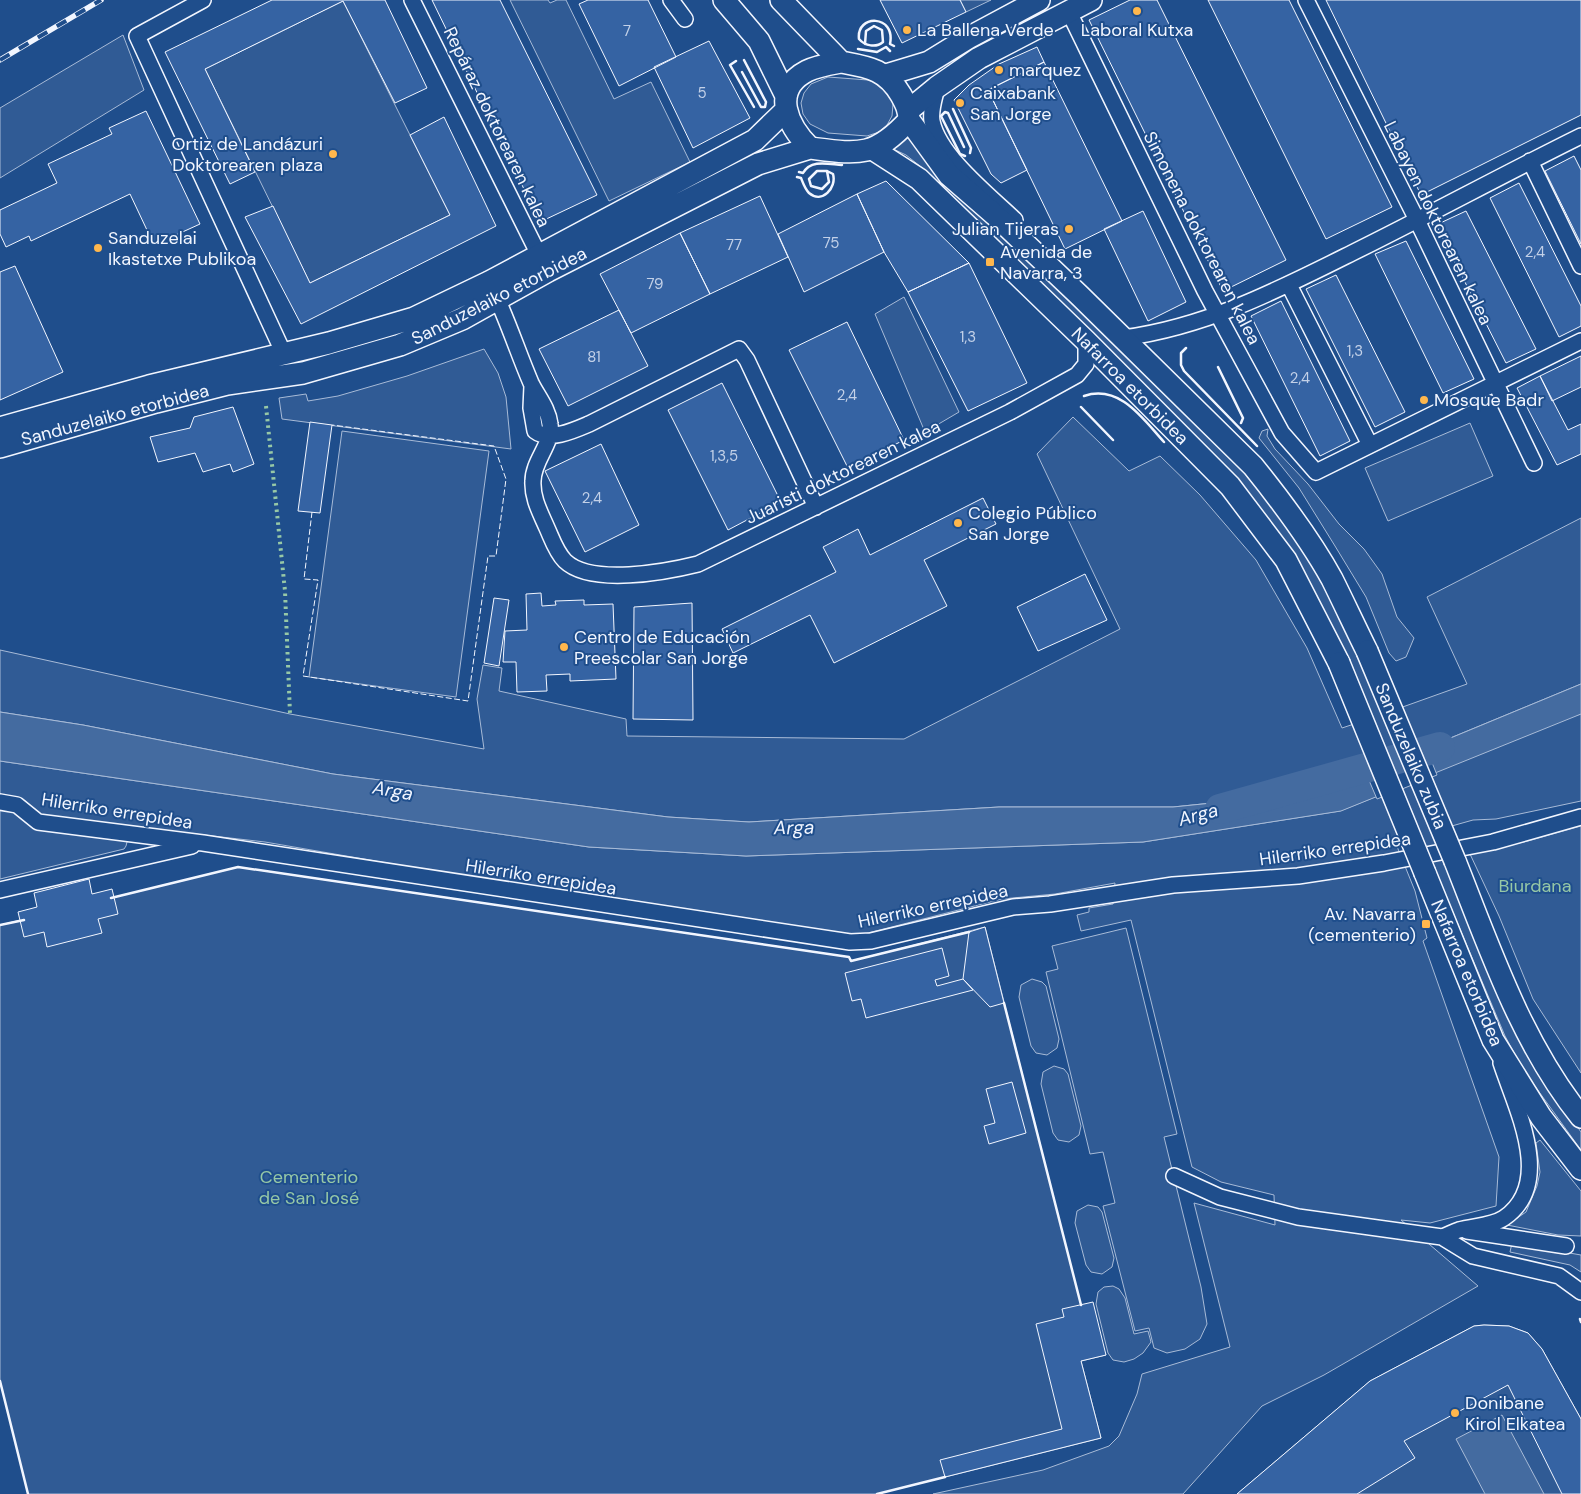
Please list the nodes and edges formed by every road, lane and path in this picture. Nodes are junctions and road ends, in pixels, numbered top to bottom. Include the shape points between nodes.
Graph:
1 (203, 0) edge
2 (412, 0) edge
3 (671, 0) edge
4 (724, 0) edge
5 (782, 0) edge
6 (1039, 0) edge
7 (1091, 0) edge
8 (1306, 0) edge
9 (1069, 12) junction
10 (684, 19) dead end
11 (841, 62) junction
12 (886, 75) junction
13 (937, 87) junction
14 (786, 102) junction
15 (909, 115) junction
16 (1581, 136) edge
17 (810, 148) junction
18 (874, 150) junction
19 (1530, 161) junction
20 (1417, 221) junction
21 (1032, 250) junction
22 (543, 263) junction
23 (1581, 266) edge
24 (1289, 285) junction
25 (493, 291) junction
26 (1219, 315) junction
27 (1123, 338) junction
28 (1086, 340) junction
29 (1581, 341) edge
30 (284, 354) junction
31 (1496, 382) junction
32 (0, 428) edge
33 (551, 435) junction
34 (1370, 445) junction
35 (0, 447) edge
36 (1534, 464) dead end
37 (816, 507) junction
38 (1367, 651) joint
39 (1339, 663) joint
40 (0, 802) edge
41 (1581, 817) edge
42 (203, 843) junction
43 (1455, 861) joint
44 (1425, 873) joint
45 (0, 890) edge
46 (1493, 1040) junction
47 (1581, 1117) edge
48 (1581, 1169) edge
49 (1174, 1176) dead end
50 (1459, 1230) junction
51 (1442, 1238) junction
52 (1566, 1246) dead end
53 (1581, 1292) edge

1 - 30 street via 137,36
2 - 22 street, Repáraz doktorearen kalea
3 - 10 street
4 - 14 main road via 760,41
5 - 11 main road
6 - 12 main road via 929,62
7 - 9 main road
8 - 20 street, Labayen doktorearen kalea
9 - 13 main road via 979,58
9 - 26 street, Simonena doktorearen kalea
11 - 12 main road
11 - 14 main road via 807,71 794,81
12 - 15 main road
13 - 15 main road
13 - 21 street, Nafarroa etorbidea via 932,121 950,156 1017,222
14 - 17 main road via 796,134
14 - 22 main road, Sanduzelaiko etorbidea via 755,140
15 - 18 main road via 893,137
15 - 21 main road, Nafarroa etorbidea via 949,175
16 - 19 street
17 - 18 main road via 841,152
17 - 22 main road, Sanduzelaiko etorbidea via 758,164
18 - 28 main road, Nafarroa etorbidea via 919,179
19 - 20 street
19 - 23 street
20 - 24 street
20 - 31 street, Labayen doktorearen kalea
21 - 27 main road, Nafarroa etorbidea
22 - 25 main road, Sanduzelaiko etorbidea
24 - 26 street
24 - 34 street
25 - 30 main road, Sanduzelaiko etorbidea via 329,344
25 - 33 street via 532,386 535,431
25 - 35 main road, Sanduzelaiko etorbidea via 454,323 400,345 303,373 227,384 156,402
26 - 27 street via 1158,333
26 - 34 street, Simonena doktorearen kalea via 1282,433 1316,472
27 - 38 main road, Nafarroa etorbidea via 1253,466 1278,497 1331,578
28 - 37 street, Juaristi doktorearen kalea via 1086,364 1077,375 1010,412
28 - 39 main road, Nafarroa etorbidea via 1230,486 1267,532 1286,560
29 - 31 street
30 - 32 main road, Sanduzelaiko etorbidea via 149,386
31 - 34 street
31 - 36 street, Labayen doktorearen kalea
33 - 37 street via 590,424 739,349
33 - 37 street, Juaristi doktorearen kalea via 535,465 534,495 560,555 580,569 625,574 671,571 689,566
38 - 43 main road, Sanduzelaiko zubia, bridge
39 - 44 main road, Sanduzelaiko zubia, bridge
40 - 42 street, Hilerriko errepidea via 18,805 38,822
41 - 42 street, Hilerriko errepidea via 1493,842 1384,863 1298,876 1173,885 1013,907 850,942
42 - 45 street, Hilerriko errepidea
43 - 47 main road, Nafarroa etorbidea via 1522,1024 1564,1096
44 - 46 main road, Nafarroa etorbidea
46 - 48 main road, Nafarroa etorbidea via 1541,1117
46 - 50 street via 1529,1148 1530,1176 1524,1199 1503,1219
49 - 51 street via 1220,1197 1298,1217
50 - 51 street
50 - 52 street
51 - 53 street via 1472,1256 1559,1276

